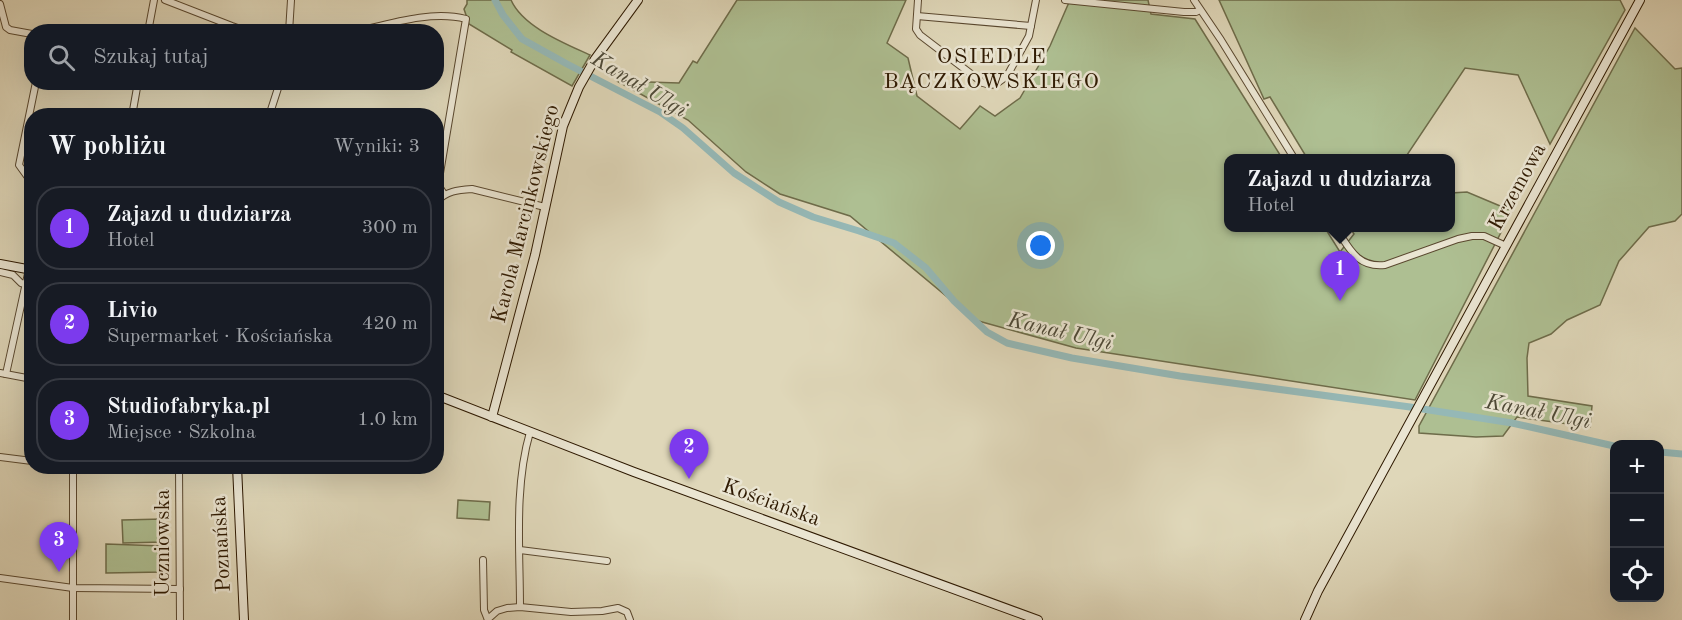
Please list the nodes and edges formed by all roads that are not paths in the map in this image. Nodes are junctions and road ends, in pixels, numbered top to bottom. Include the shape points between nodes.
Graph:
1 (154, 0) edge
2 (165, 0) edge
3 (291, 0) edge
4 (638, 0) edge
5 (918, 0) edge
6 (1036, 0) edge
7 (1065, 0) edge
8 (1194, 0) edge
9 (1640, 0) edge
10 (0, 4) edge
11 (1200, 10) junction
12 (917, 16) junction
13 (150, 24) edge
14 (227, 24) edge
15 (290, 24) edge
16 (392, 24) edge
17 (1030, 26) junction
18 (24, 33) edge
19 (35, 90) edge
20 (137, 90) edge
21 (277, 90) edge
22 (33, 108) edge
23 (133, 108) edge
24 (272, 108) edge
25 (24, 146) edge
26 (444, 149) edge
27 (1291, 154) edge
28 (24, 172) edge
29 (444, 194) edge
30 (545, 207) junction
31 (1339, 232) edge
32 (1506, 246) junction
33 (0, 264) edge
34 (24, 269) edge
35 (0, 272) edge
36 (24, 284) edge
37 (24, 292) edge
38 (3, 373) edge
39 (24, 377) edge
40 (444, 398) edge
41 (492, 417) junction
42 (531, 432) junction
43 (0, 457) edge
44 (24, 460) edge
45 (73, 474) edge
46 (179, 474) edge
47 (237, 474) edge
48 (520, 550) junction
49 (483, 560) dead end
50 (607, 561) dead end
51 (0, 578) edge
52 (73, 588) junction
53 (180, 589) junction
54 (1318, 591) junction
55 (520, 607) junction
56 (73, 620) edge
57 (180, 620) edge
58 (244, 620) edge
59 (488, 620) edge
60 (630, 620) edge
61 (1038, 620) edge
62 (1299, 620) edge
63 (1305, 620) edge

1 - 13 street
2 - 14 street
3 - 15 street
4 - 30 main road, Karola Marcinkowskiego via 580,85 563,126
5 - 12 street
6 - 17 street
7 - 11 street via 1184,12
8 - 11 street
9 - 32 main road, Krzemowa
10 - 18 street via 6,27
11 - 27 street
12 - 17 street
12 - 17 street via 920,35 990,85 1007,76 1029,36
16 - 26 street via 430,16 466,19
19 - 22 street
20 - 23 street
21 - 24 street
25 - 28 street via 19,165
29 - 30 street via 472,189
30 - 41 main road, Karola Marcinkowskiego
31 - 32 street via 1356,257 1373,266 1385,266 1472,236 1484,236
32 - 54 main road, Krzemowa
33 - 34 main road
35 - 36 street
37 - 38 street
38 - 39 street
40 - 41 main road, Kościańska
41 - 42 main road, Kościańska
42 - 48 street via 521,481
42 - 61 main road, Kościańska
43 - 44 street
45 - 52 street
46 - 53 street, Uczniowska
47 - 58 main road, Poznańska
48 - 50 street
48 - 55 street
49 - 59 street via 484,610
51 - 52 street
52 - 53 street
52 - 56 street
53 - 57 street, Uczniowska
54 - 62 main road
54 - 63 main road
55 - 59 street via 497,611
55 - 60 street via 571,612 618,608 627,612

